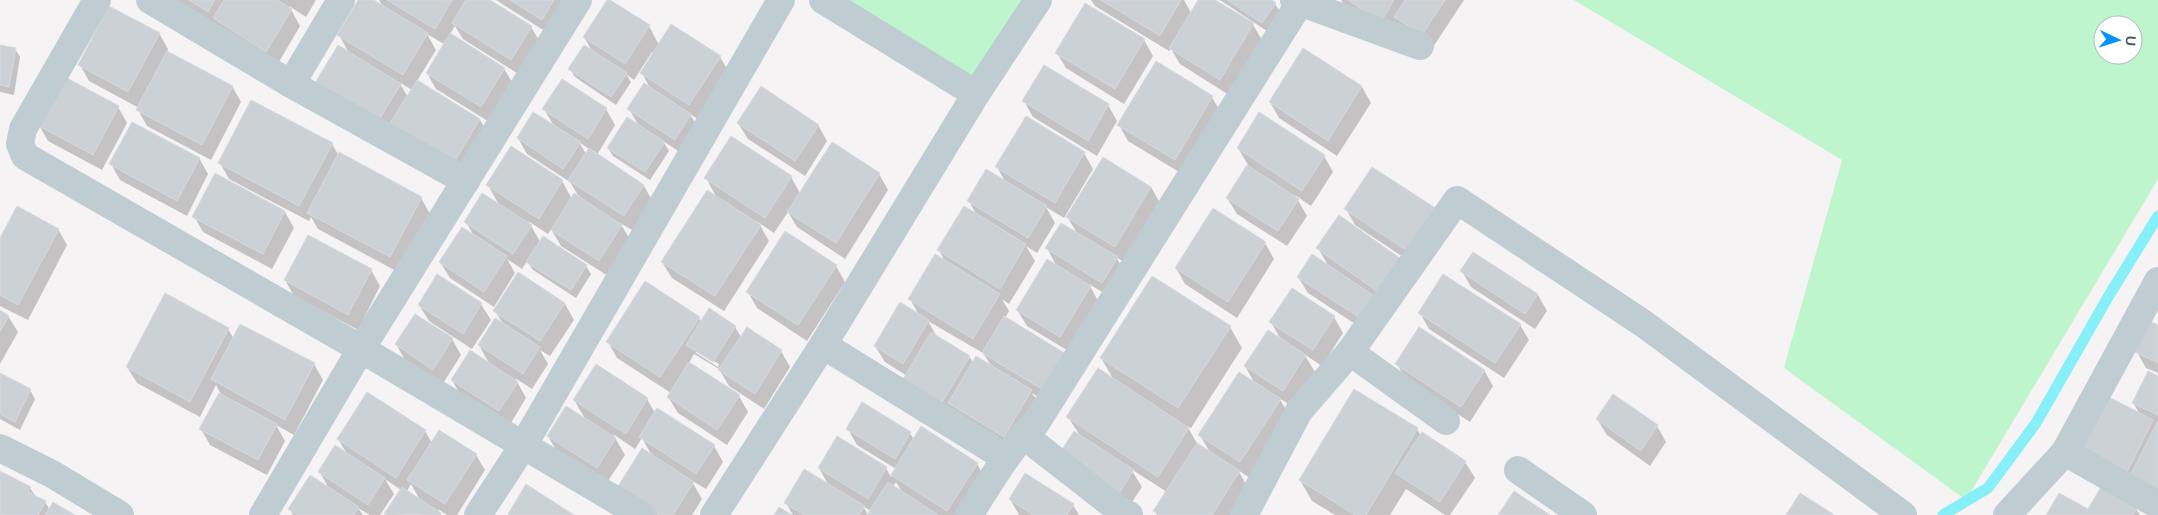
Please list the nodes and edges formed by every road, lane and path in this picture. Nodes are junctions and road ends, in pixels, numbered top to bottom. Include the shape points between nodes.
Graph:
1 (96, 0) edge
2 (150, 0) edge
3 (341, 0) edge
4 (578, 0) edge
5 (781, 0) edge
6 (823, 0) edge
7 (1038, 0) edge
8 (1296, 2) edge
9 (1420, 46) dead end
10 (290, 84) junction
11 (976, 94) junction
12 (466, 181) junction
13 (2158, 281) edge
14 (822, 345) junction
15 (361, 349) junction
16 (1350, 352) junction
17 (1446, 420) dead end
18 (1023, 435) junction
19 (523, 446) junction
20 (0, 448) edge
21 (2065, 452) junction
22 (1006, 458) junction
23 (1518, 470) dead end
24 (2158, 505) edge
25 (120, 515) edge
26 (263, 515) edge
27 (478, 515) edge
28 (641, 515) edge
29 (714, 515) edge
30 (969, 515) edge
31 (1129, 515) edge
32 (1244, 515) edge
33 (1583, 515) edge
34 (1903, 515) edge
35 (2007, 515) edge

1 - 15 street via 23,129 20,144 25,156
2 - 10 street
3 - 10 street
4 - 12 street
5 - 19 street
6 - 11 street
7 - 11 street
8 - 9 street
8 - 18 street via 1036,423
10 - 12 street
11 - 14 street
12 - 15 street
13 - 21 street
14 - 22 street
14 - 29 street
15 - 19 street
15 - 26 street
16 - 17 street
16 - 32 street via 1299,411
16 - 34 street via 1457,200 1644,324
18 - 22 street
18 - 31 street
19 - 27 street
19 - 28 street
20 - 25 street via 52,474
21 - 24 street
21 - 35 street
22 - 30 street
23 - 33 street

